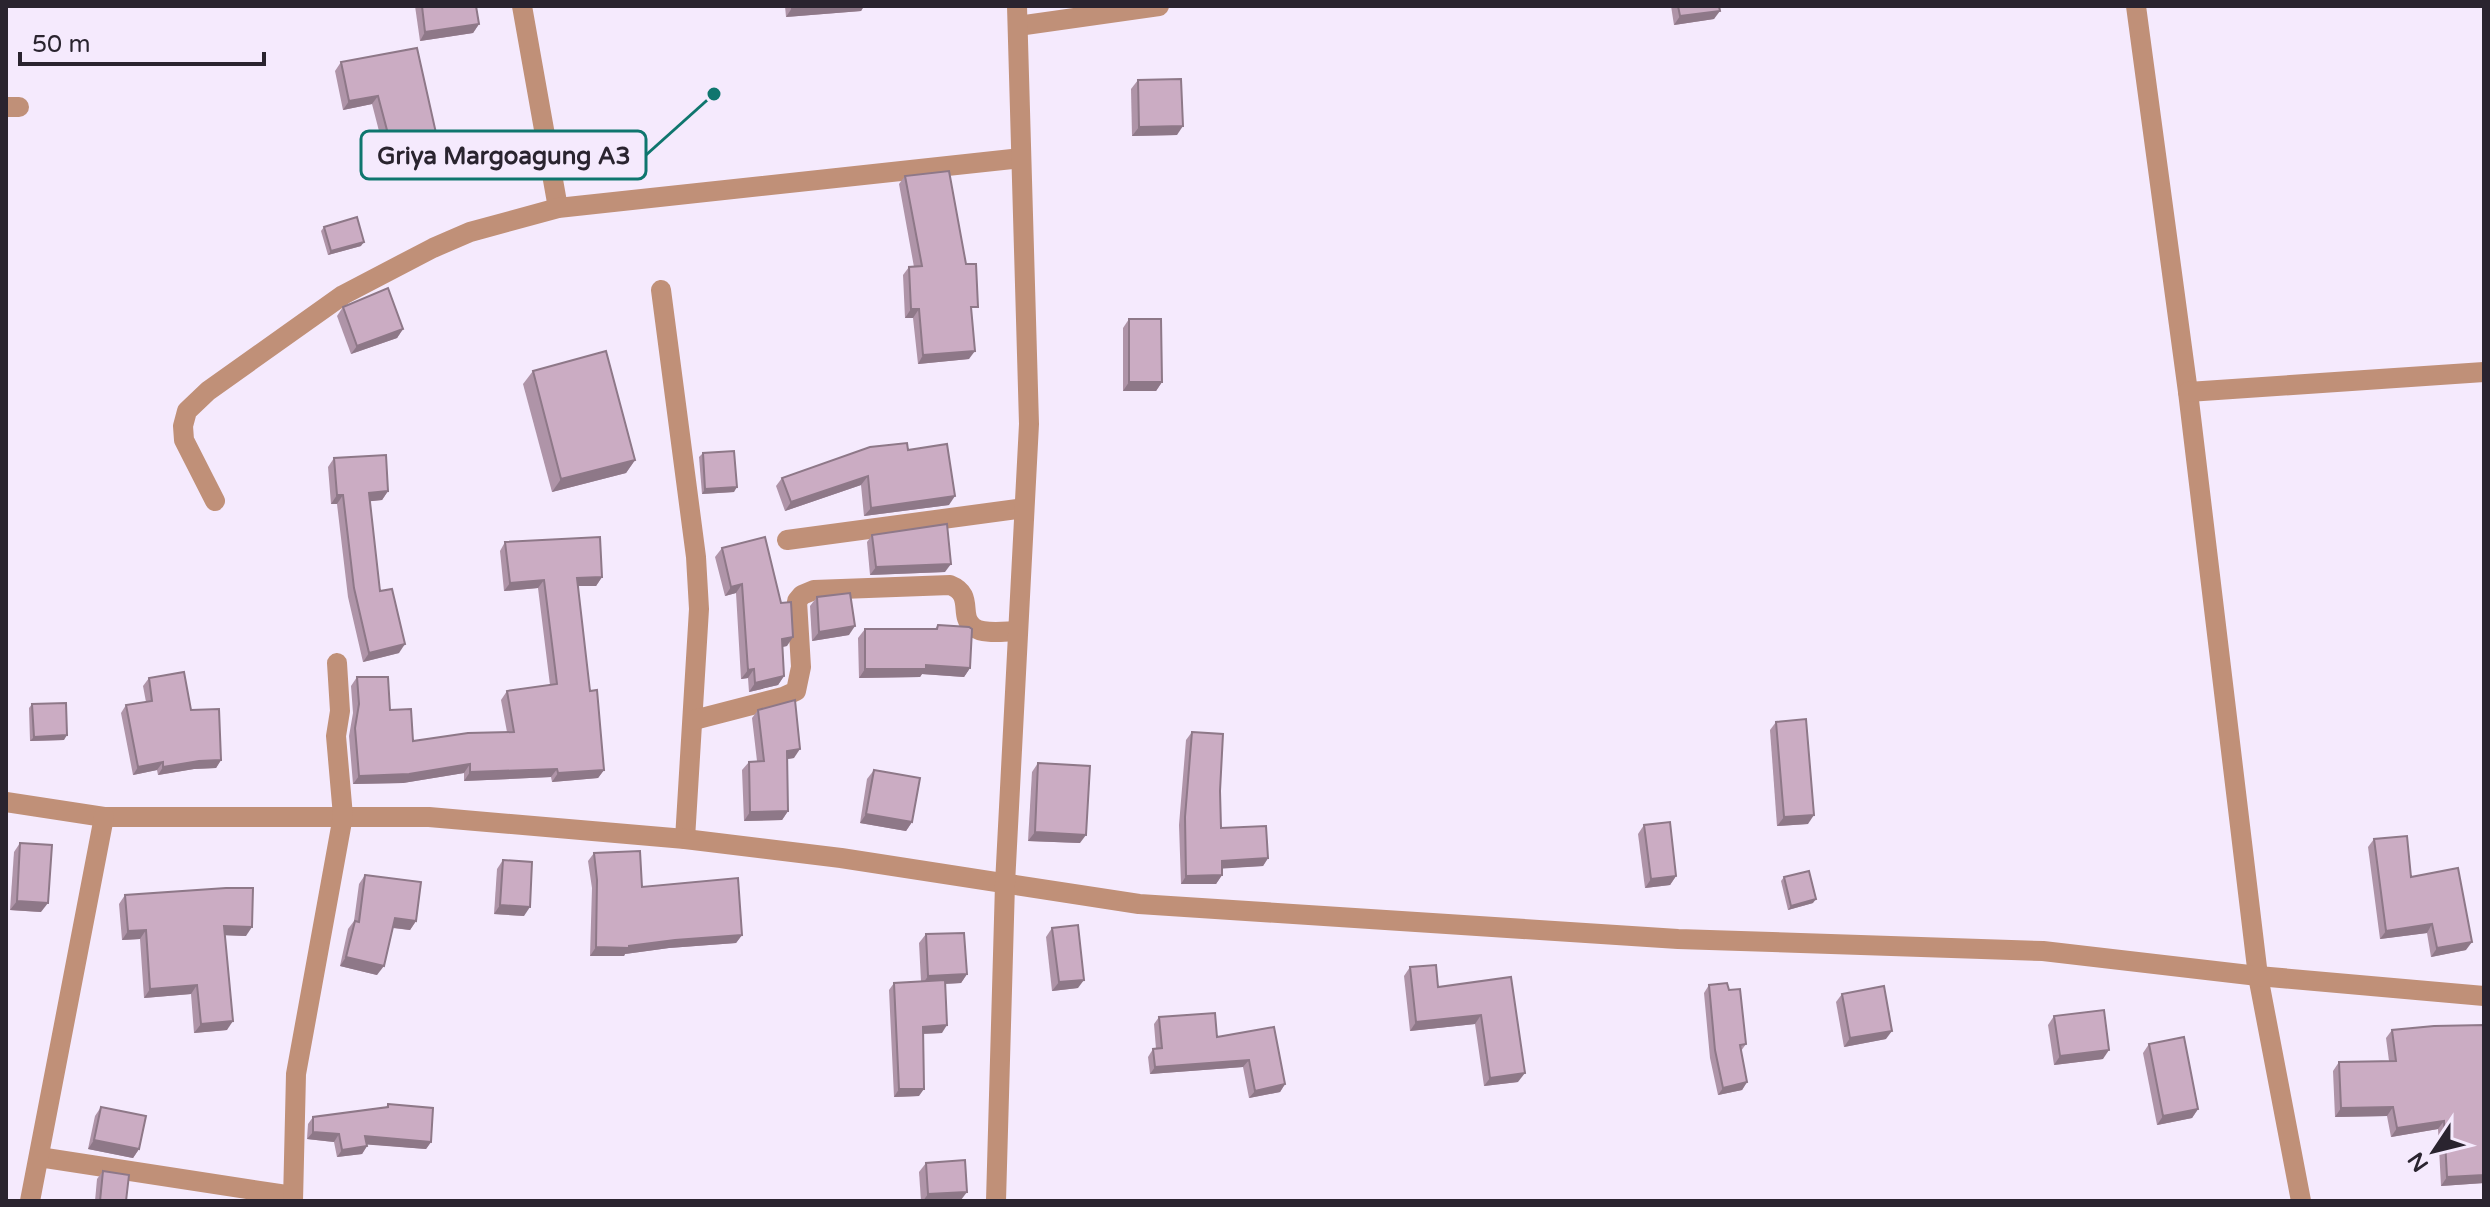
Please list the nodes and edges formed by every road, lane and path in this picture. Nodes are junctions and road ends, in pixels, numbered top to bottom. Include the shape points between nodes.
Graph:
1 (522, 6) edge
2 (1159, 6) edge
3 (2136, 6) edge
4 (1018, 16) edge
5 (1021, 158) junction
6 (558, 208) junction
7 (661, 290) dead end
8 (2484, 372) edge
9 (2188, 392) junction
10 (215, 501) dead end
11 (1024, 508) junction
12 (787, 540) dead end
13 (1018, 631) junction
14 (337, 663) dead end
15 (694, 720) junction
16 (6, 802) edge
17 (343, 816) junction
18 (104, 817) junction
19 (685, 839) junction
20 (1005, 884) junction
21 (2258, 976) junction
22 (2484, 996) edge
23 (39, 1157) junction
24 (293, 1198) edge
25 (30, 1201) edge
26 (996, 1201) edge
27 (2301, 1201) edge

1 - 6 street
2 - 4 street
3 - 9 street
4 - 5 street
5 - 6 street
5 - 11 street via 1029,424
6 - 10 street via 470,232 406,262 343,295 208,391 187,411 183,426 184,440
7 - 15 street via 696,557
8 - 9 street
9 - 21 street
11 - 12 street
11 - 13 street
13 - 15 street via 973,627 964,596 950,585 814,590 797,601 801,667 796,691
13 - 20 street
14 - 17 street
15 - 19 street
16 - 18 street
17 - 18 street
17 - 19 street via 429,817
17 - 24 street via 296,1074
18 - 23 street
19 - 20 street
20 - 21 street via 1139,904 1678,939 2043,951
20 - 26 street
21 - 22 street
21 - 27 street
23 - 24 street
23 - 25 street

